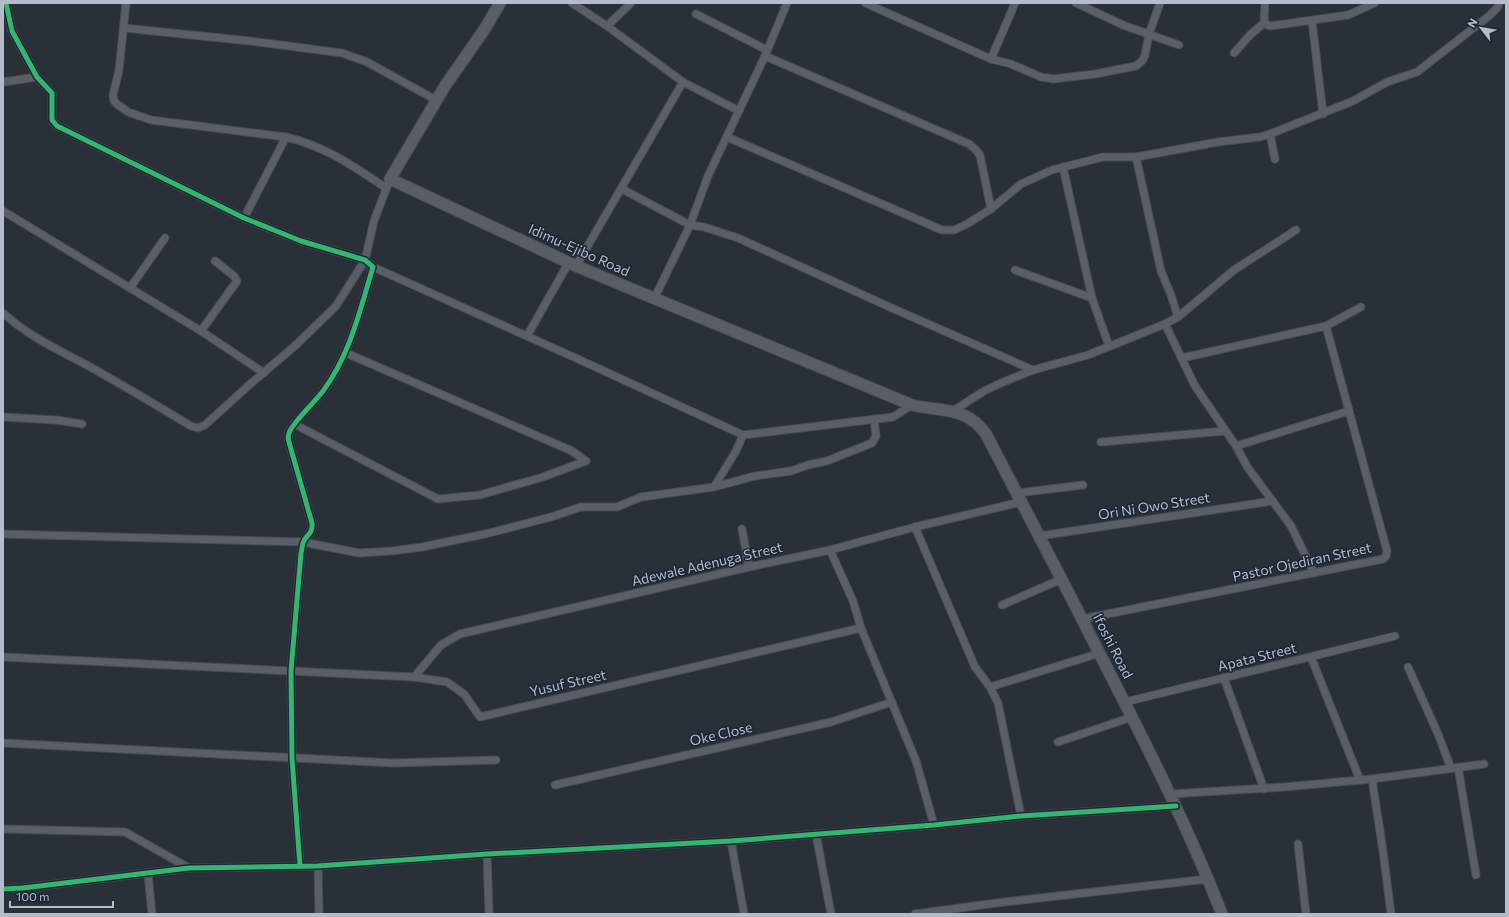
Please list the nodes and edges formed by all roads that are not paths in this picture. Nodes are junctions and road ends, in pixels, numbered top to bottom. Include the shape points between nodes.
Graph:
1 (6, 3) edge
2 (126, 3) edge
3 (500, 3) edge
4 (572, 3) edge
5 (630, 3) edge
6 (787, 3) edge
7 (865, 3) edge
8 (1015, 3) edge
9 (1076, 3) edge
10 (1160, 3) edge
11 (1265, 3) edge
12 (1375, 3) edge
13 (1499, 3) edge
14 (696, 14) dead end
15 (1312, 21) junction
16 (1264, 23) junction
17 (607, 26) junction
18 (124, 28) junction
19 (1149, 34) junction
20 (1179, 45) dead end
21 (766, 53) junction
22 (1234, 53) dead end
23 (991, 59) junction
24 (37, 77) junction
25 (3, 82) edge
26 (683, 82) junction
27 (436, 100) junction
28 (738, 111) junction
29 (1322, 114) junction
30 (1270, 134) junction
31 (286, 137) junction
32 (727, 137) junction
33 (1136, 157) junction
34 (1275, 159) dead end
35 (1063, 167) junction
36 (388, 183) junction
37 (622, 189) junction
38 (991, 209) junction
39 (3, 212) edge
40 (244, 218) junction
41 (690, 225) junction
42 (1296, 230) dead end
43 (165, 238) dead end
44 (364, 260) junction
45 (214, 261) dead end
46 (573, 264) junction
47 (373, 267) junction
48 (1015, 270) dead end
49 (130, 288) junction
50 (1092, 298) junction
51 (654, 299) junction
52 (1360, 307) dead end
53 (3, 313) edge
54 (1178, 317) junction
55 (1165, 324) junction
56 (1326, 326) junction
57 (201, 331) junction
58 (527, 336) junction
59 (1109, 346) junction
60 (346, 353) junction
61 (1182, 358) junction
62 (1033, 370) junction
63 (264, 373) junction
64 (912, 405) junction
65 (953, 411) junction
66 (1349, 411) junction
67 (3, 417) edge
68 (874, 419) junction
69 (82, 424) dead end
70 (294, 424) junction
71 (1225, 431) junction
72 (743, 435) junction
73 (1101, 442) dead end
74 (1236, 446) junction
75 (1083, 485) dead end
76 (714, 487) junction
77 (1019, 498) junction
78 (1273, 501) junction
79 (915, 527) junction
80 (742, 529) dead end
81 (3, 534) edge
82 (1039, 536) junction
83 (303, 542) junction
84 (830, 550) junction
85 (750, 567) junction
86 (1314, 573) junction
87 (1062, 579) junction
88 (1002, 605) dead end
89 (1082, 619) junction
90 (861, 628) junction
91 (1395, 636) dead end
92 (1100, 653) junction
93 (3, 657) edge
94 (1311, 657) junction
95 (1408, 667) dead end
96 (291, 671) junction
97 (414, 677) junction
98 (1224, 678) junction
99 (990, 687) junction
100 (892, 702) junction
101 (1125, 702) junction
102 (1132, 716) junction
103 (1058, 742) dead end
104 (3, 743) edge
105 (292, 758) junction
106 (496, 760) dead end
107 (1484, 764) dead end
108 (1455, 768) junction
109 (1372, 778) junction
110 (1360, 780) junction
111 (555, 785) dead end
112 (1264, 789) junction
113 (1171, 794) junction
114 (1176, 806) junction
115 (1021, 816) junction
116 (934, 825) junction
117 (3, 829) edge
118 (816, 834) junction
119 (731, 841) junction
120 (1298, 844) dead end
121 (487, 854) junction
122 (300, 866) junction
123 (318, 866) junction
124 (189, 868) junction
125 (148, 873) junction
126 (1476, 874) dead end
127 (1208, 879) junction
128 (3, 889) edge
129 (152, 914) edge
130 (319, 914) edge
131 (489, 914) edge
132 (744, 914) edge
133 (831, 914) edge
134 (915, 914) edge
135 (1222, 914) edge
136 (1306, 914) edge
137 (1391, 914) edge

1 - 24 street via 12,31
2 - 18 street
3 - 27 main road
4 - 17 street
5 - 17 street
6 - 21 street
7 - 23 street
8 - 23 street
9 - 19 street via 1122,25
10 - 19 street
11 - 16 street
12 - 15 street via 1348,15
13 - 29 street via 1492,13 1417,72 1388,82
14 - 21 street
15 - 16 street via 1270,26
15 - 29 street
16 - 22 street
17 - 26 street
18 - 27 street via 342,53 368,62
18 - 31 street via 113,95 114,101 122,108 151,120
19 - 20 street
19 - 23 street via 1145,55 1136,66 1095,74 1052,79
21 - 28 street
21 - 38 street via 969,144 980,155
24 - 25 street
24 - 40 street via 52,93 52,120 57,126
26 - 28 street
26 - 37 street
27 - 36 main road
28 - 32 street
29 - 30 street
30 - 33 street
30 - 34 street
31 - 36 street via 334,154
31 - 40 street
32 - 38 street via 942,230 954,230
32 - 41 street via 708,176
33 - 35 street via 1103,157
33 - 54 street via 1161,271
35 - 38 street via 1021,184
35 - 50 street
36 - 44 street via 374,221
36 - 46 main road, Idimu-Ejibo Road
37 - 41 street
37 - 46 street
39 - 49 street
40 - 44 street via 301,241
41 - 51 street
41 - 62 street via 738,238
42 - 54 street via 1234,270
43 - 49 street
44 - 47 street
44 - 63 street via 336,306
45 - 57 street via 237,281
46 - 51 main road, Idimu-Ejibo Road
46 - 58 street
47 - 58 street
47 - 60 street
48 - 50 street
49 - 57 street
50 - 59 street
51 - 64 main road, Idimu-Ejibo Road
52 - 56 street
53 - 63 street via 28,332 198,428 206,426
54 - 55 street
55 - 59 street
55 - 61 street
56 - 61 street
56 - 66 street, Pastor Ojediran Street
57 - 63 street
58 - 72 street
59 - 62 street via 1080,358
60 - 70 street via 318,399
60 - 70 street via 572,451 586,461 543,477 480,495 438,499
61 - 71 street via 1195,386
62 - 65 street via 984,391
64 - 65 main road, Idimu-Ejibo Road
64 - 68 street via 893,417
65 - 77 main road, Ifoshi Road via 972,419 980,426
66 - 74 street
66 - 86 street, Pastor Ojediran Street via 1387,551 1386,556 1383,559
67 - 69 street
68 - 72 street
68 - 76 street via 876,436 872,443 827,461
70 - 83 street via 288,439 312,523 312,529
71 - 73 street
71 - 74 street
72 - 76 street
74 - 78 street via 1248,468
75 - 77 street, Adewale Adenuga Street
76 - 83 street via 640,497 617,507 581,507 485,534 422,547 359,553
77 - 79 street, Adewale Adenuga Street
77 - 82 main road, Ifoshi Road
78 - 82 street, Ori Ni Owo Street
78 - 86 street via 1295,534
79 - 84 street, Adewale Adenuga Street
79 - 99 street via 975,667
80 - 85 street
81 - 83 street
82 - 87 main road, Ifoshi Road
83 - 96 street
84 - 85 street, Adewale Adenuga Street
84 - 90 street via 853,601
85 - 97 street, Adewale Adenuga Street via 460,634 440,645
86 - 89 street, Pastor Ojediran Street
87 - 88 street
87 - 89 main road, Ifoshi Road
89 - 92 main road, Ifoshi Road
90 - 97 street, Yusuf Street via 480,717 464,694 447,682
90 - 100 street
91 - 94 street, Apata Street
92 - 99 street
92 - 101 main road, Ifoshi Road
93 - 96 street, Yusuf Street
94 - 98 street, Apata Street
94 - 110 street
95 - 108 street
96 - 97 street, Yusuf Street
96 - 105 street
98 - 101 street, Apata Street
98 - 112 street
99 - 115 street via 998,703
100 - 111 street, Oke Close via 831,722
100 - 116 street via 916,761
101 - 102 main road, Ifoshi Road
102 - 103 street
102 - 113 main road, Ifoshi Road
104 - 105 street
105 - 106 street via 393,763
105 - 122 street
107 - 108 street
108 - 109 street
108 - 126 street
109 - 110 street
109 - 137 street
110 - 112 street
112 - 113 street
113 - 114 main road, Ifoshi Road
114 - 115 street
114 - 127 main road, Ifoshi Road
115 - 116 street
116 - 118 street
117 - 124 street via 125,832
118 - 119 street
118 - 133 street
119 - 121 street
119 - 132 street
120 - 136 street
121 - 123 street
121 - 131 street
122 - 123 street
122 - 124 street
123 - 130 street
124 - 125 street
125 - 128 street
125 - 129 street
127 - 134 street
127 - 135 main road, Ifoshi Road

